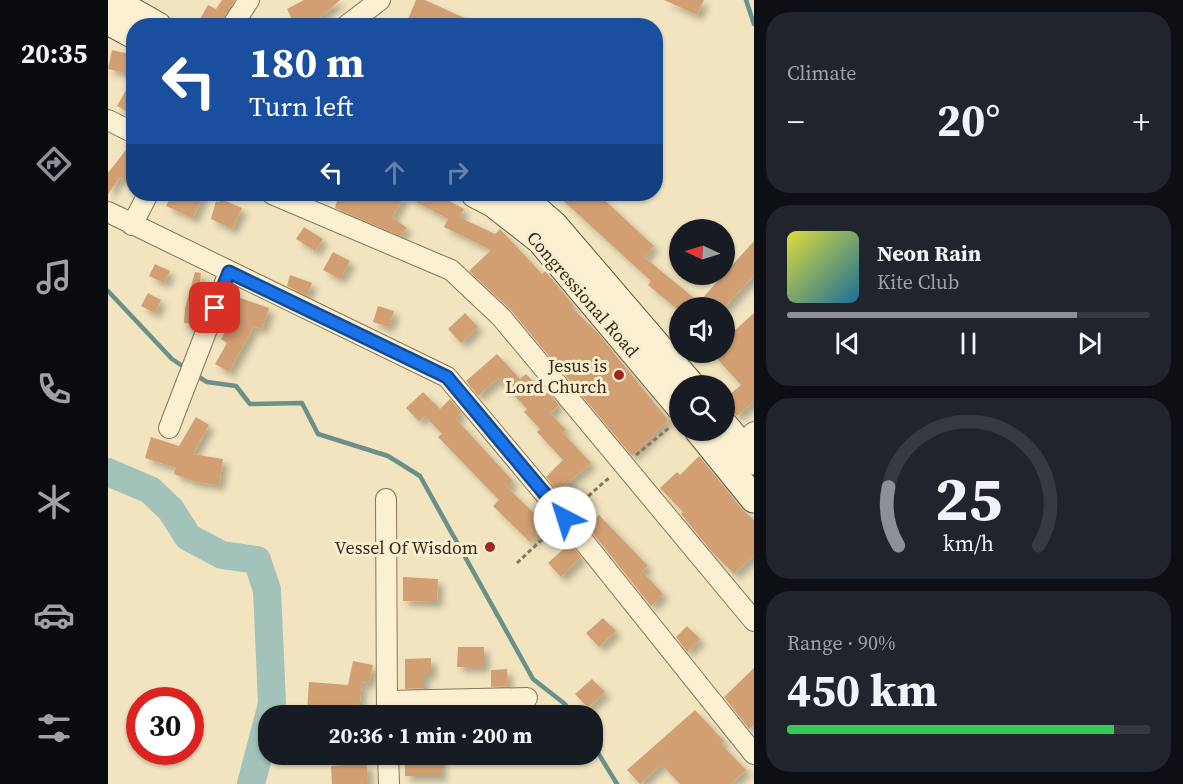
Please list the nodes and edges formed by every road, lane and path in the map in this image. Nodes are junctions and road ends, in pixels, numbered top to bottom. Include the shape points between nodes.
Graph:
1 (249, 0) edge
2 (380, 0) edge
3 (116, 7) edge
4 (140, 18) edge
5 (237, 18) edge
6 (356, 18) edge
7 (126, 23) edge
8 (108, 120) edge
9 (126, 129) edge
10 (144, 201) edge
11 (288, 201) edge
12 (488, 201) edge
13 (524, 201) edge
14 (108, 212) edge
15 (132, 225) junction
16 (229, 272) junction
17 (683, 375) edge
18 (669, 409) edge
19 (669, 423) edge
20 (170, 428) dead end
21 (707, 441) edge
22 (623, 466) junction
23 (387, 499) dead end
24 (754, 499) edge
25 (565, 518) junction
26 (517, 563) dead end
27 (754, 621) edge
28 (527, 698) dead end
29 (387, 705) edge
30 (429, 705) edge
31 (754, 754) edge
32 (388, 765) edge
33 (389, 784) edge

1 - 5 street
2 - 6 street
3 - 4 main road
3 - 7 main road
8 - 9 street
10 - 15 street
11 - 22 street via 451,270 501,317
12 - 18 main road, Congressional Road via 540,240
13 - 17 main road, Congressional Road via 554,225
14 - 15 street
15 - 16 street
16 - 20 street
16 - 25 street via 447,377
19 - 22 path
21 - 24 main road
22 - 25 path
22 - 27 street
23 - 29 street
25 - 26 path
25 - 31 street
28 - 30 street
32 - 33 street

